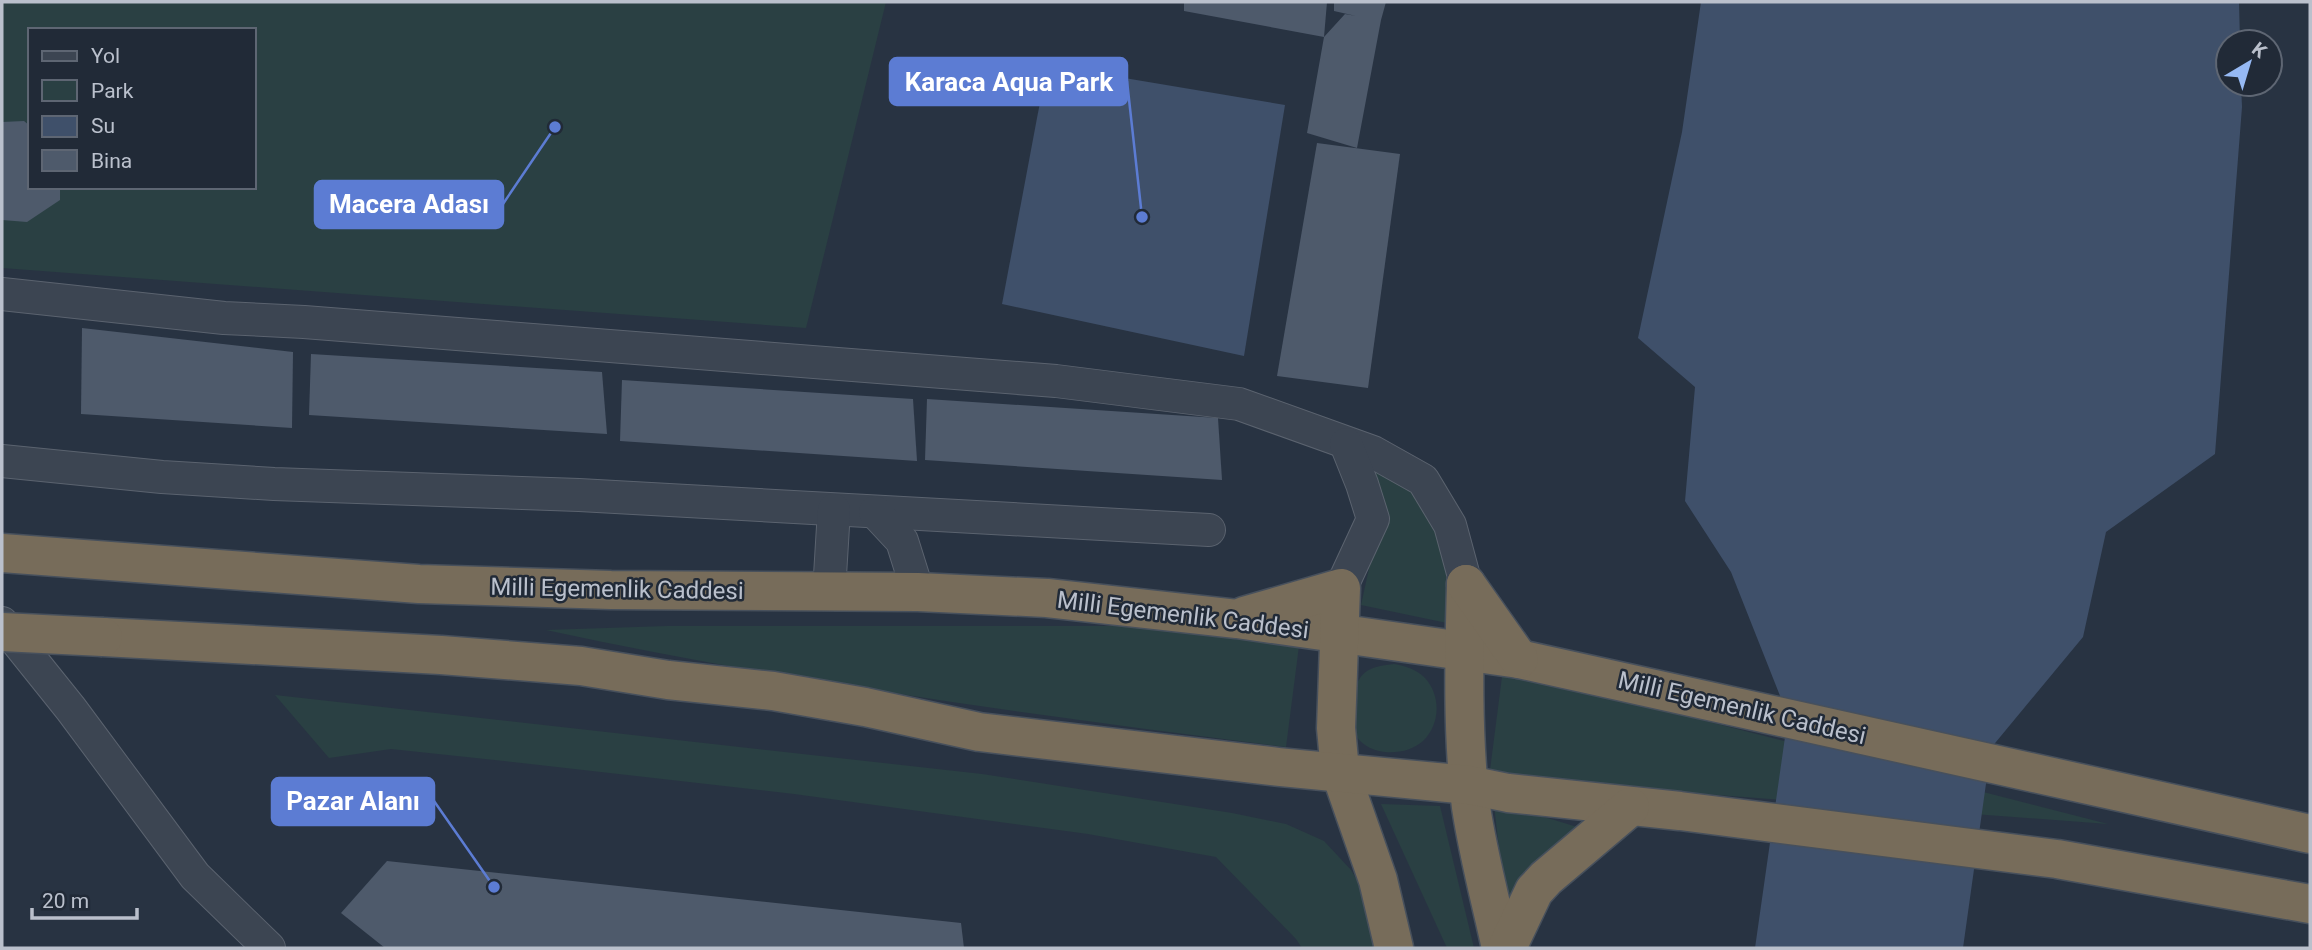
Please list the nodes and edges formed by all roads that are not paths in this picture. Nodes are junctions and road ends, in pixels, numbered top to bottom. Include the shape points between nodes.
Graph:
1 (2, 294) edge
2 (1346, 443) junction
3 (2, 461) edge
4 (834, 509) junction
5 (875, 512) junction
6 (1209, 530) dead end
7 (19, 554) edge
8 (1466, 584) junction
9 (1341, 587) junction
10 (829, 592) junction
11 (918, 592) junction
12 (1237, 619) junction
13 (2, 624) edge
14 (2, 632) edge
15 (1338, 634) junction
16 (1464, 651) junction
17 (1519, 659) junction
18 (1279, 767) junction
19 (1340, 771) junction
20 (1469, 785) junction
21 (1630, 807) junction
22 (2310, 834) edge
23 (1378, 880) junction
24 (2310, 904) edge
25 (269, 948) edge
26 (1394, 948) edge
27 (1501, 948) edge
28 (1507, 948) edge

1 - 2 street via 224,318 1056,381 1240,404
2 - 8 street via 1373,452 1423,480 1450,525
2 - 9 street via 1373,519
3 - 4 street via 224,481
4 - 5 street
4 - 10 street
5 - 6 street
5 - 11 street via 902,541
7 - 10 highway, Milli Egemenlik Caddesi via 419,584
8 - 16 highway
8 - 17 highway
9 - 12 highway
9 - 15 highway
10 - 11 highway, Milli Egemenlik Caddesi
11 - 12 highway, Milli Egemenlik Caddesi via 1047,598
12 - 15 highway, Milli Egemenlik Caddesi
13 - 25 street via 195,876
14 - 18 highway, bridge via 441,654 580,666 774,691 979,732
15 - 16 highway, Milli Egemenlik Caddesi
15 - 19 highway
16 - 17 highway, Milli Egemenlik Caddesi
16 - 20 highway
17 - 22 highway, Milli Egemenlik Caddesi
18 - 19 highway
18 - 23 highway via 1339,819
19 - 20 highway
19 - 23 highway
20 - 21 highway
20 - 27 highway
21 - 24 highway via 2057,859
21 - 28 highway via 1546,877
23 - 26 highway

